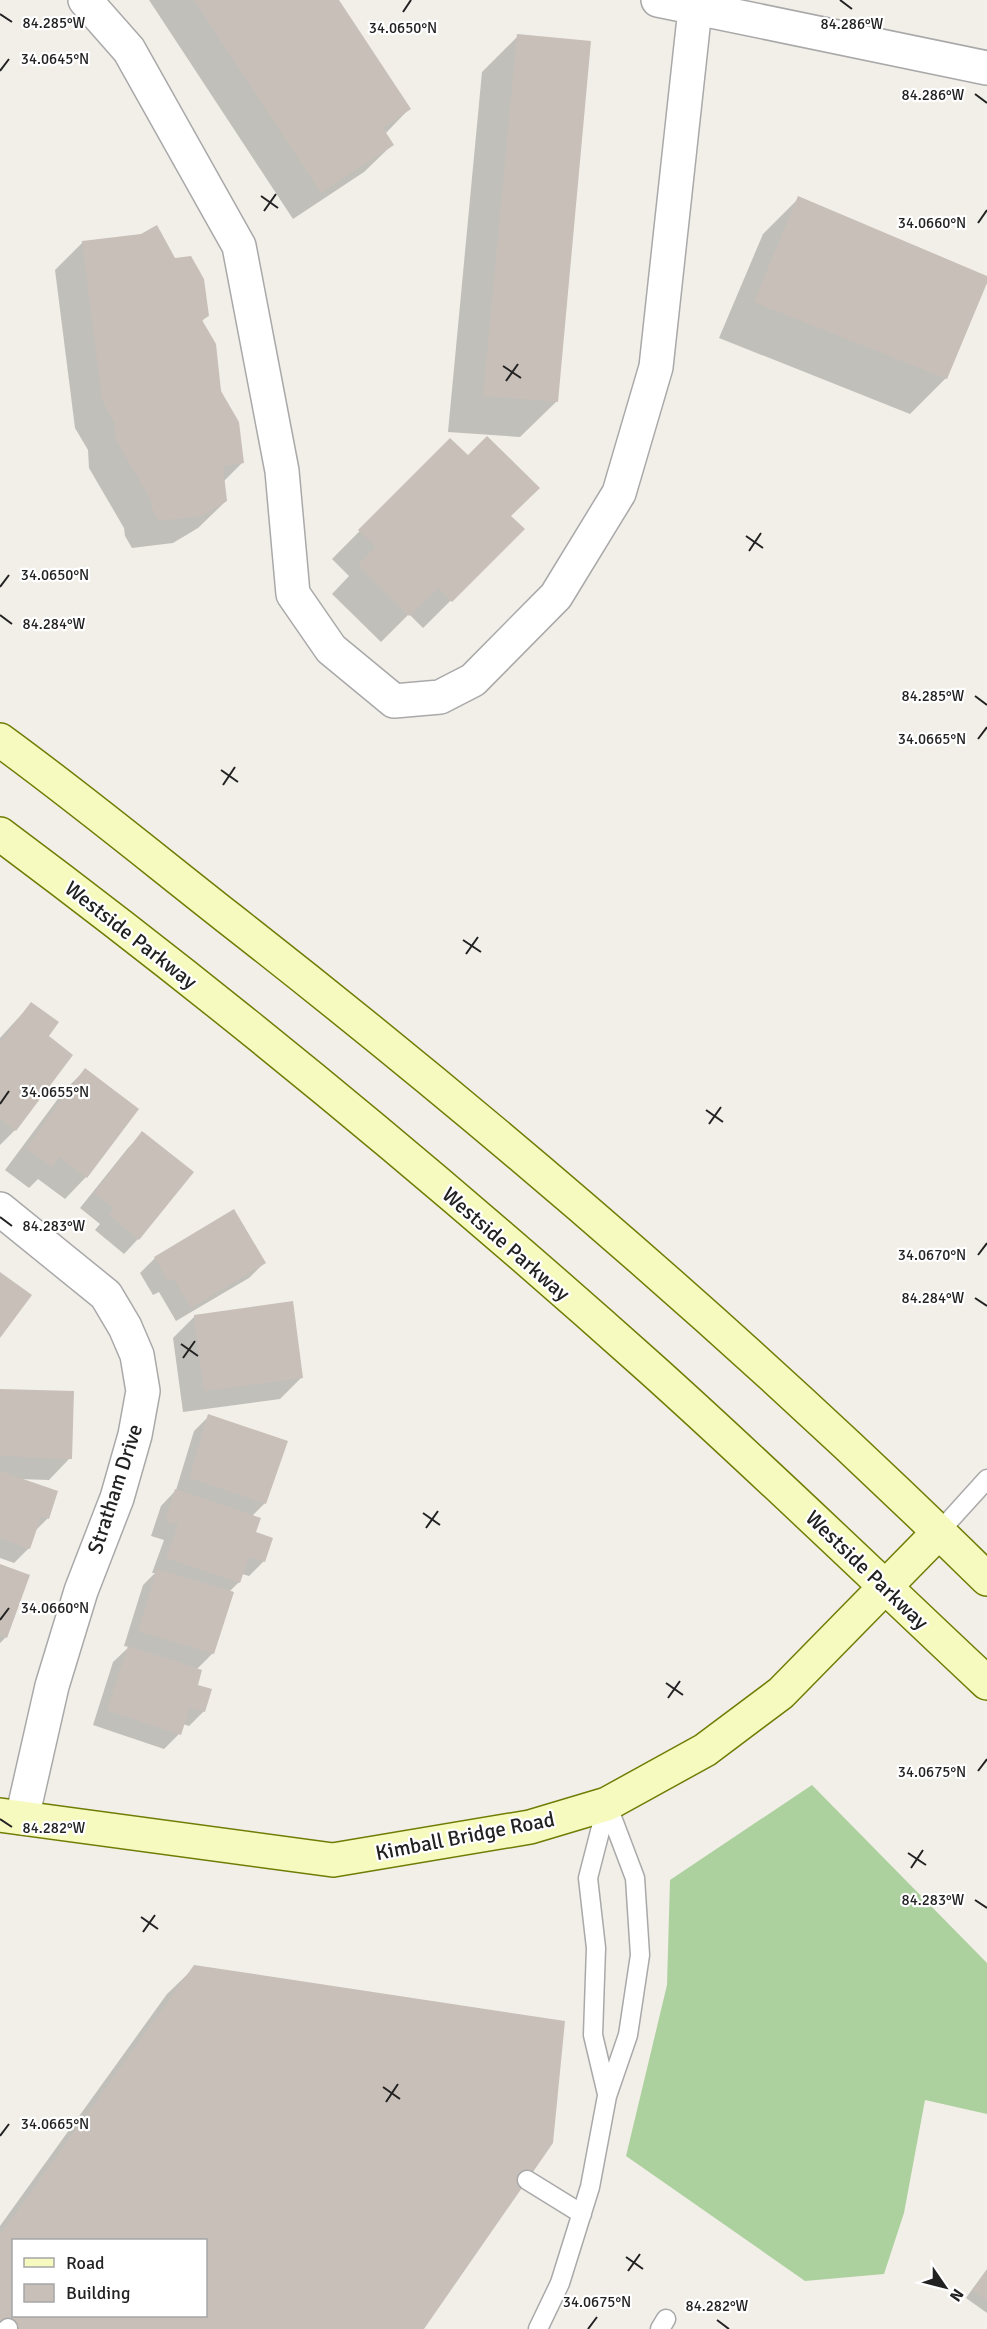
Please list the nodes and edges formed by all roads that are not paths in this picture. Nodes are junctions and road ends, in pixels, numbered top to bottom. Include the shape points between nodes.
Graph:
1 (85, 0) edge
2 (658, 0) edge
3 (695, 9) junction
4 (987, 68) edge
5 (0, 740) edge
6 (0, 834) edge
7 (0, 1209) edge
8 (987, 1479) edge
9 (939, 1532) junction
10 (987, 1579) edge
11 (886, 1588) junction
12 (987, 1683) edge
13 (607, 1804) junction
14 (11, 1817) edge
15 (607, 2096) junction
16 (526, 2180) dead end
17 (582, 2214) junction
18 (538, 2329) edge

1 - 3 street via 129,50 238,246 282,471 293,594 331,649 394,701 440,697 473,680 556,596 619,493 656,367
2 - 3 street
3 - 4 street
5 - 9 main road via 339,1004 650,1264
6 - 11 main road, Westside Parkway via 410,1161 644,1362
7 - 14 street, Stratham Drive via 106,1295 137,1355 142,1391 135,1435 117,1498 81,1591
8 - 9 lane
9 - 10 main road
9 - 11 main road, Kimball Bridge Road
11 - 12 main road, Westside Parkway
11 - 13 main road, Kimball Bridge Road via 781,1693 705,1750
13 - 14 main road, Kimball Bridge Road via 530,1827 333,1860
13 - 15 lane via 588,1878 596,1948 593,2035
13 - 15 lane via 635,1878 640,1955 628,2035
15 - 17 lane
16 - 17 lane
17 - 18 lane via 560,2283

